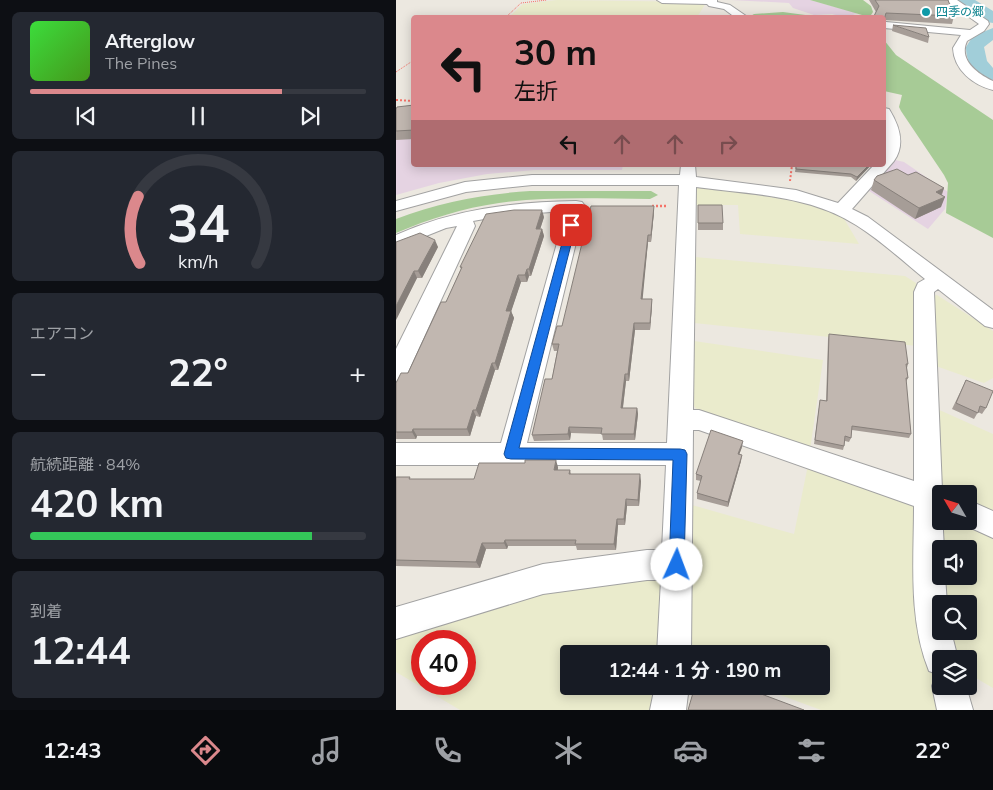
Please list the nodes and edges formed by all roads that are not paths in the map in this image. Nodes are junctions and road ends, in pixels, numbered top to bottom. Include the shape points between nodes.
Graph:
1 (662, 0) edge
2 (950, 0) edge
3 (712, 4) edge
4 (739, 15) edge
5 (886, 25) edge
6 (975, 33) junction
7 (993, 36) edge
8 (993, 86) edge
9 (886, 116) edge
10 (886, 161) edge
11 (881, 167) edge
12 (688, 173) edge
13 (396, 206) edge
14 (840, 210) junction
15 (463, 217) junction
16 (396, 242) edge
17 (938, 281) junction
18 (993, 321) edge
19 (396, 372) edge
20 (681, 420) junction
21 (396, 454) edge
22 (511, 454) junction
23 (680, 454) junction
24 (933, 485) edge
25 (932, 500) edge
26 (977, 518) edge
27 (993, 525) edge
28 (933, 530) edge
29 (677, 565) junction
30 (396, 623) edge
31 (674, 645) edge
32 (939, 650) edge
33 (670, 695) edge
34 (951, 695) edge
35 (668, 710) edge
36 (955, 710) edge

1 - 3 street
2 - 6 street via 983,20 983,27
3 - 4 street
5 - 6 street
6 - 7 street
6 - 8 street via 959,45 963,64 972,76
9 - 10 street via 894,134 892,150
11 - 14 street
12 - 13 street via 510,181 442,192
12 - 14 street via 796,195
12 - 20 street
14 - 17 street via 862,221
15 - 16 street
15 - 19 street via 466,226
15 - 22 street via 519,207 576,206
17 - 18 street
17 - 24 street via 925,288 924,292
20 - 23 street
20 - 25 street via 698,420 717,426
21 - 22 street
22 - 23 street
23 - 29 street
26 - 27 street
28 - 32 street via 930,602
29 - 30 street via 647,565 543,579
29 - 31 street
33 - 35 street
34 - 36 street

